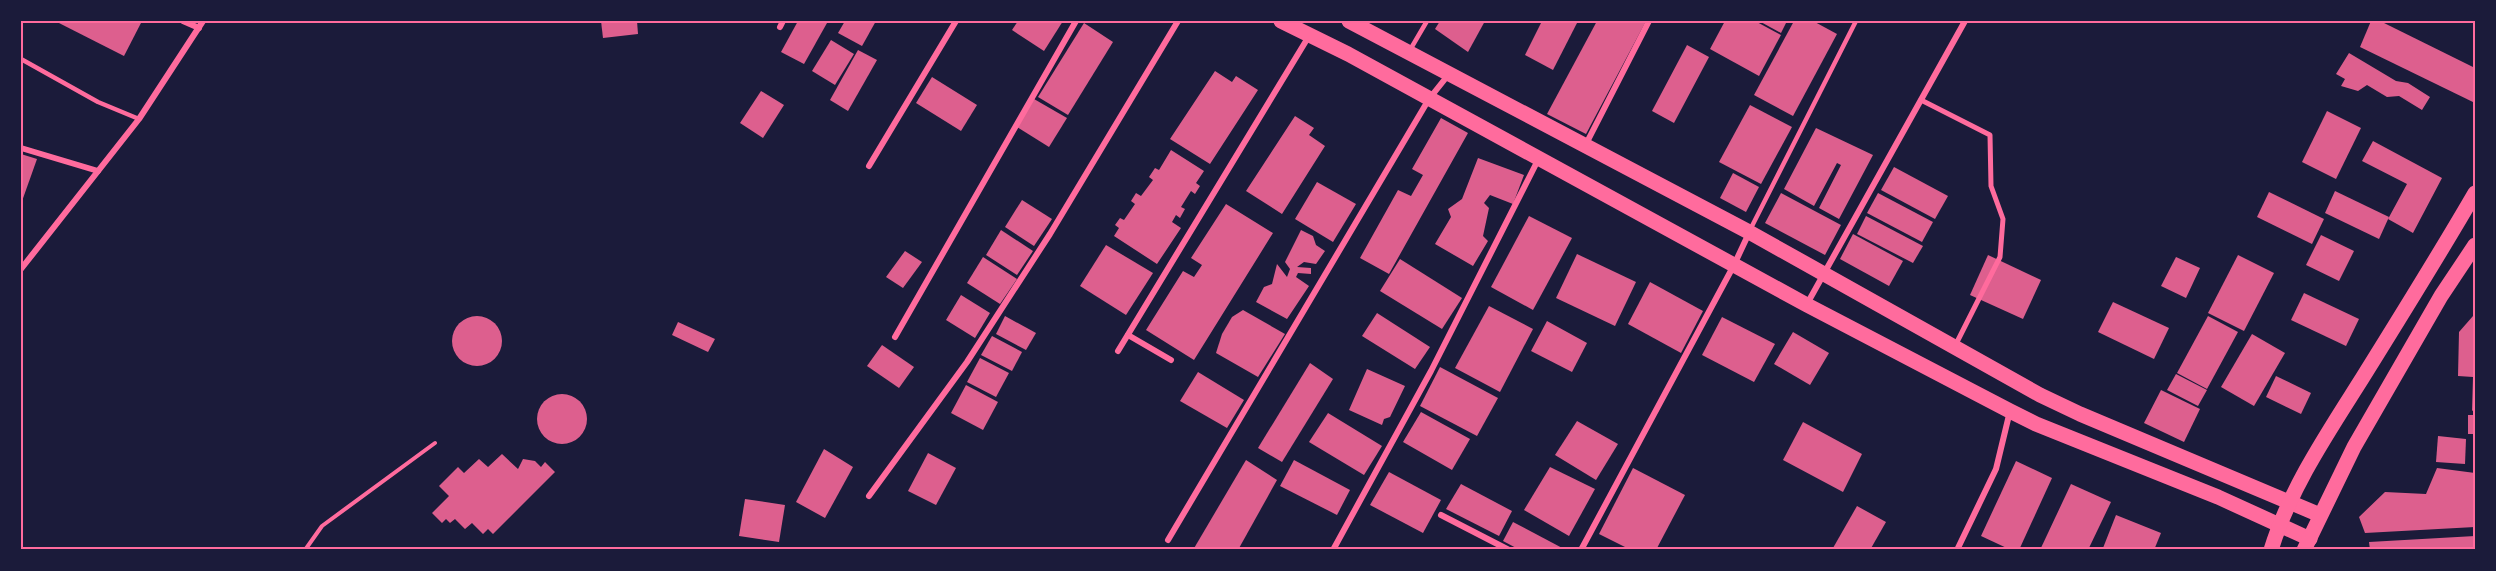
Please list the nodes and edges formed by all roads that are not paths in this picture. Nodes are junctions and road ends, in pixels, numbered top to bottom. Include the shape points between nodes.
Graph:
1 (183, 21) edge
2 (203, 21) edge
3 (956, 21) edge
4 (1076, 21) edge
5 (1178, 21) edge
6 (1281, 21) edge
7 (1427, 21) edge
8 (1649, 21) edge
9 (1856, 21) edge
10 (1965, 21) edge
11 (1355, 22) edge
12 (199, 28) junction
13 (1309, 35) junction
14 (1408, 53) junction
15 (21, 59) edge
16 (1449, 75) junction
17 (1429, 99) junction
18 (1921, 100) junction
19 (139, 119) junction
20 (1585, 147) junction
21 (21, 148) edge
22 (1539, 158) junction
23 (868, 166) dead end
24 (98, 171) junction
25 (2475, 193) edge
26 (1749, 232) junction
27 (2475, 245) edge
28 (1734, 265) junction
29 (21, 269) edge
30 (1823, 275) junction
31 (1807, 305) junction
32 (1128, 335) junction
33 (895, 337) dead end
34 (1955, 348) junction
35 (1118, 351) dead end
36 (1171, 360) dead end
37 (2010, 411) junction
38 (869, 496) dead end
39 (2289, 502) junction
40 (1441, 515) dead end
41 (2320, 515) junction
42 (2278, 525) junction
43 (1168, 540) dead end
44 (2307, 544) edge
45 (1333, 550) edge
46 (1509, 550) edge
47 (1581, 550) edge
48 (1957, 550) edge
49 (2271, 550) edge

1 - 12 street
2 - 12 street
3 - 23 street
4 - 33 street
5 - 38 street via 1050,234 967,362
6 - 13 main road
7 - 14 lane
8 - 20 street
9 - 26 lane
10 - 18 street
11 - 14 main road
12 - 19 street
13 - 17 main road
13 - 32 street
14 - 16 main road
15 - 19 lane via 98,102
16 - 17 street
16 - 20 main road
17 - 22 main road
17 - 43 street
18 - 30 street
18 - 34 street via 1990,135 1991,186 2003,219 2001,257
19 - 24 street
20 - 26 main road
21 - 24 street
22 - 28 main road
22 - 45 street via 1431,370
24 - 29 street
25 - 39 main road
26 - 28 street
26 - 30 main road
27 - 41 main road via 2354,447
28 - 31 main road
28 - 47 street
30 - 31 street
30 - 34 main road
31 - 37 main road
32 - 35 street
32 - 36 street
34 - 39 main road via 2080,414
37 - 42 main road
37 - 48 street via 1996,469
39 - 41 main road
39 - 42 main road
40 - 46 street
41 - 44 main road
42 - 44 main road
42 - 49 main road

